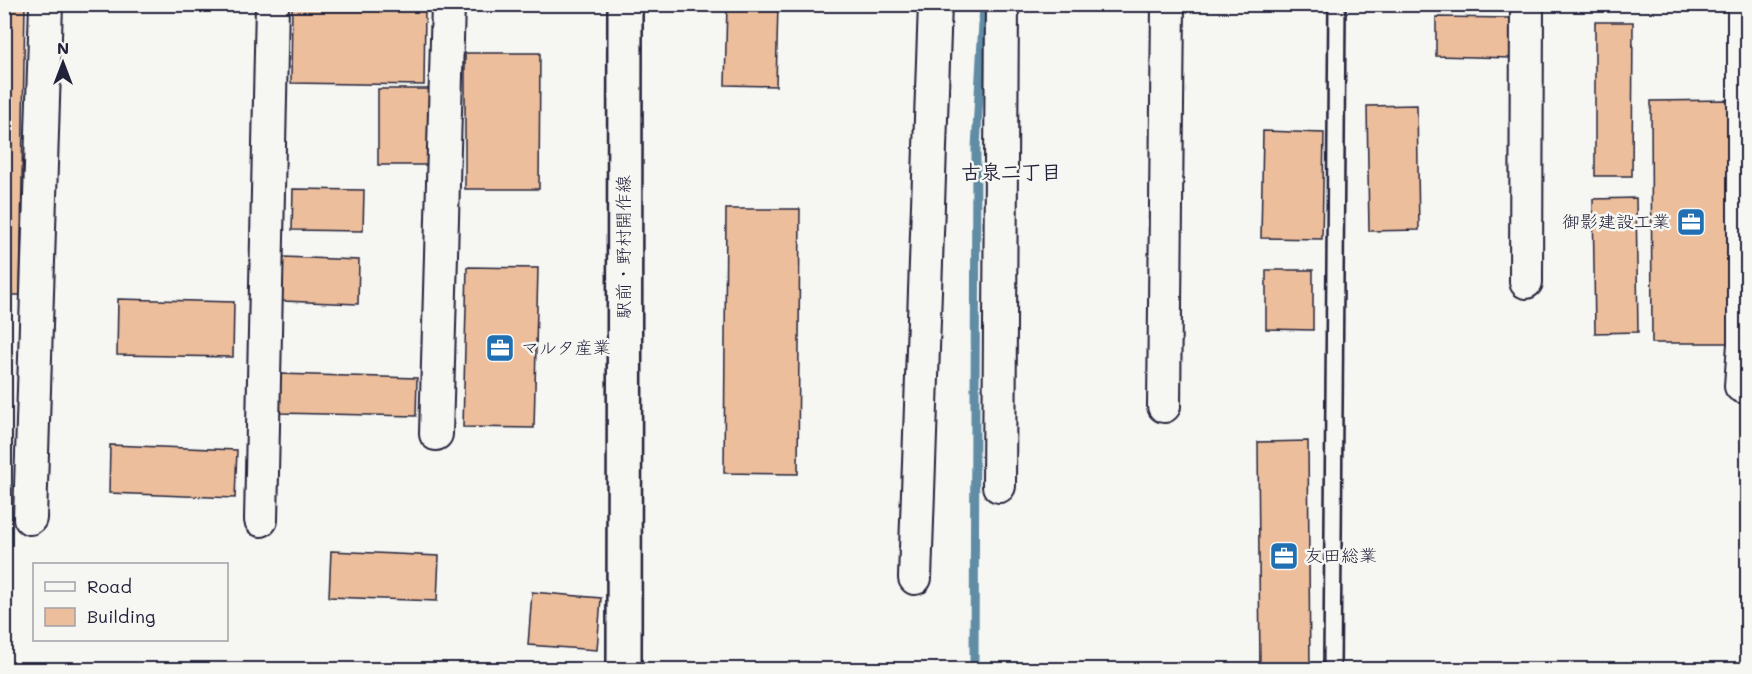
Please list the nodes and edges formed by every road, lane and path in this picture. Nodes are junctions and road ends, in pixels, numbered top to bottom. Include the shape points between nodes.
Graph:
1 (46, 4) edge
2 (272, 4) edge
3 (448, 4) edge
4 (625, 4) edge
5 (935, 4) edge
6 (1002, 4) edge
7 (1168, 4) edge
8 (1337, 4) edge
9 (1527, 4) edge
10 (1744, 4) edge
11 (1526, 282) dead end
12 (1742, 386) dead end
13 (1164, 406) dead end
14 (436, 434) dead end
15 (999, 486) dead end
16 (30, 518) dead end
17 (261, 520) dead end
18 (915, 578) dead end
19 (624, 669) edge
20 (1332, 669) edge

1 - 16 street
2 - 17 street
3 - 14 street
4 - 19 street, 駅前・野村開作線
5 - 18 street
6 - 15 street
7 - 13 street
8 - 20 lane
9 - 11 street
10 - 12 street

